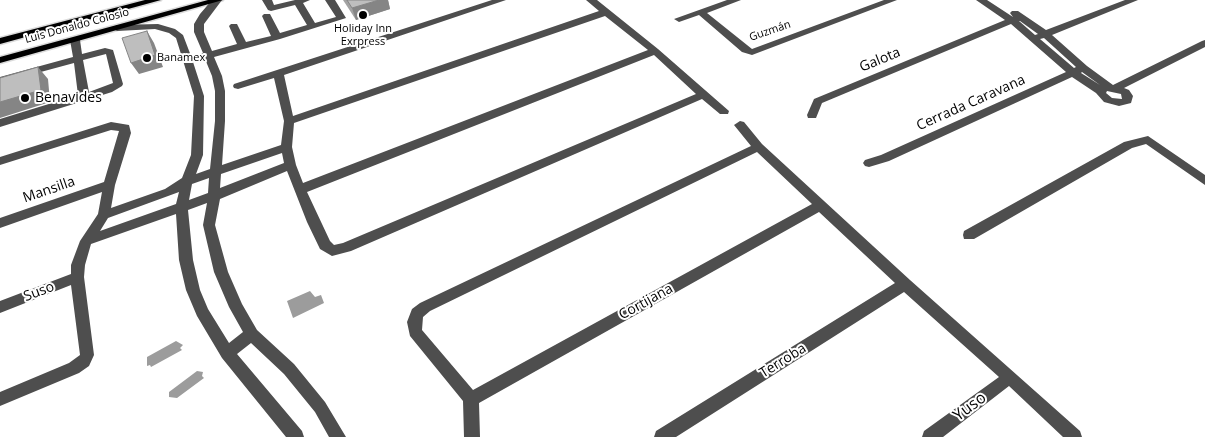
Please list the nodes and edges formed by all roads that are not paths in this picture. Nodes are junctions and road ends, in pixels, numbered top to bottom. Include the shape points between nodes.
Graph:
1 (156, 0) edge
2 (218, 0) edge
3 (267, 0) edge
4 (330, 0) edge
5 (501, 0) edge
6 (591, 0) edge
7 (736, 0) edge
8 (892, 0) edge
9 (981, 0) edge
10 (996, 0) edge
11 (1133, 0) edge
12 (301, 1) edge
13 (606, 12) junction
14 (701, 12) junction
15 (268, 16) dead end
16 (679, 19) dead end
17 (1017, 19) junction
18 (234, 26) dead end
19 (312, 26) junction
20 (117, 28) junction
21 (1045, 34) junction
22 (277, 37) junction
23 (1033, 38) junction
24 (75, 40) junction
25 (0, 42) edge
26 (1205, 43) edge
27 (244, 46) junction
28 (655, 52) junction
29 (208, 55) junction
30 (78, 58) junction
31 (0, 60) edge
32 (189, 60) junction
33 (1078, 70) junction
34 (278, 72) junction
35 (0, 80) edge
36 (238, 86) dead end
37 (220, 91) junction
38 (702, 95) junction
39 (199, 96) junction
40 (84, 97) junction
41 (724, 112) dead end
42 (812, 115) dead end
43 (289, 120) junction
44 (0, 123) edge
45 (740, 125) dead end
46 (758, 147) junction
47 (286, 148) junction
48 (0, 161) edge
49 (870, 163) dead end
50 (290, 165) junction
51 (216, 172) junction
52 (187, 181) junction
53 (1205, 181) edge
54 (108, 185) junction
55 (299, 190) junction
56 (214, 196) junction
57 (821, 205) junction
58 (182, 206) junction
59 (104, 215) junction
60 (0, 223) edge
61 (969, 235) dead end
62 (86, 241) junction
63 (77, 277) junction
64 (905, 284) junction
65 (0, 307) edge
66 (252, 334) junction
67 (226, 353) junction
68 (1010, 377) junction
69 (0, 399) edge
70 (471, 399) junction
71 (296, 437) edge
72 (338, 437) edge
73 (472, 437) edge
74 (662, 437) edge
75 (930, 437) edge
76 (1074, 437) edge

1 - 25 main road, Luis Donaldo Colosio
2 - 20 main road, Luis Donaldo Colosio
2 - 29 street via 199,24
3 - 12 street via 271,8
4 - 19 street via 341,18
5 - 34 street
6 - 13 street
7 - 14 street
8 - 14 street, Guzmán via 752,52 745,50
9 - 17 street
10 - 17 street
11 - 21 street
12 - 19 street
13 - 28 street
13 - 43 street
14 - 16 street
15 - 22 street
17 - 21 street
17 - 23 street
17 - 42 street, Galota via 818,101
18 - 27 street
19 - 22 street
20 - 24 main road, Luis Donaldo Colosio
20 - 32 street via 155,26 172,31 180,37
21 - 23 street
21 - 33 street
22 - 27 street
23 - 33 street
24 - 30 street
24 - 31 main road, Luis Donaldo Colosio
26 - 33 street via 1108,88
27 - 29 street
28 - 38 street
28 - 55 street
29 - 32 street
29 - 37 street
30 - 35 street
30 - 40 street
30 - 40 street via 110,52 118,84
32 - 39 street
33 - 49 street, Cerrada Caravana
34 - 36 street
34 - 43 street
37 - 39 street
37 - 51 street
38 - 41 street
38 - 55 street via 332,251 325,245
39 - 52 street via 197,155
40 - 44 street
43 - 47 street
45 - 46 street
46 - 57 street
46 - 70 street via 417,313 415,332
47 - 50 street
47 - 51 street
48 - 54 street via 119,126 125,128 125,133
50 - 55 street
50 - 56 street
51 - 52 street
51 - 56 street
52 - 58 street
52 - 59 street via 169,192
53 - 61 street via 1148,140 1128,145
54 - 59 street
54 - 60 street, Mansilla
56 - 58 street
56 - 66 street via 209,226 221,272
57 - 64 street
57 - 70 street, Cortijana
58 - 62 street
58 - 67 street via 186,260 193,290
59 - 62 street
62 - 63 street
63 - 65 street, Suso
63 - 69 street via 87,350 84,360 74,368
64 - 68 street
64 - 74 street, Terroba
66 - 67 street
66 - 72 street via 289,369 320,407
67 - 71 street
68 - 75 street, Yuso
68 - 76 street
70 - 73 street

